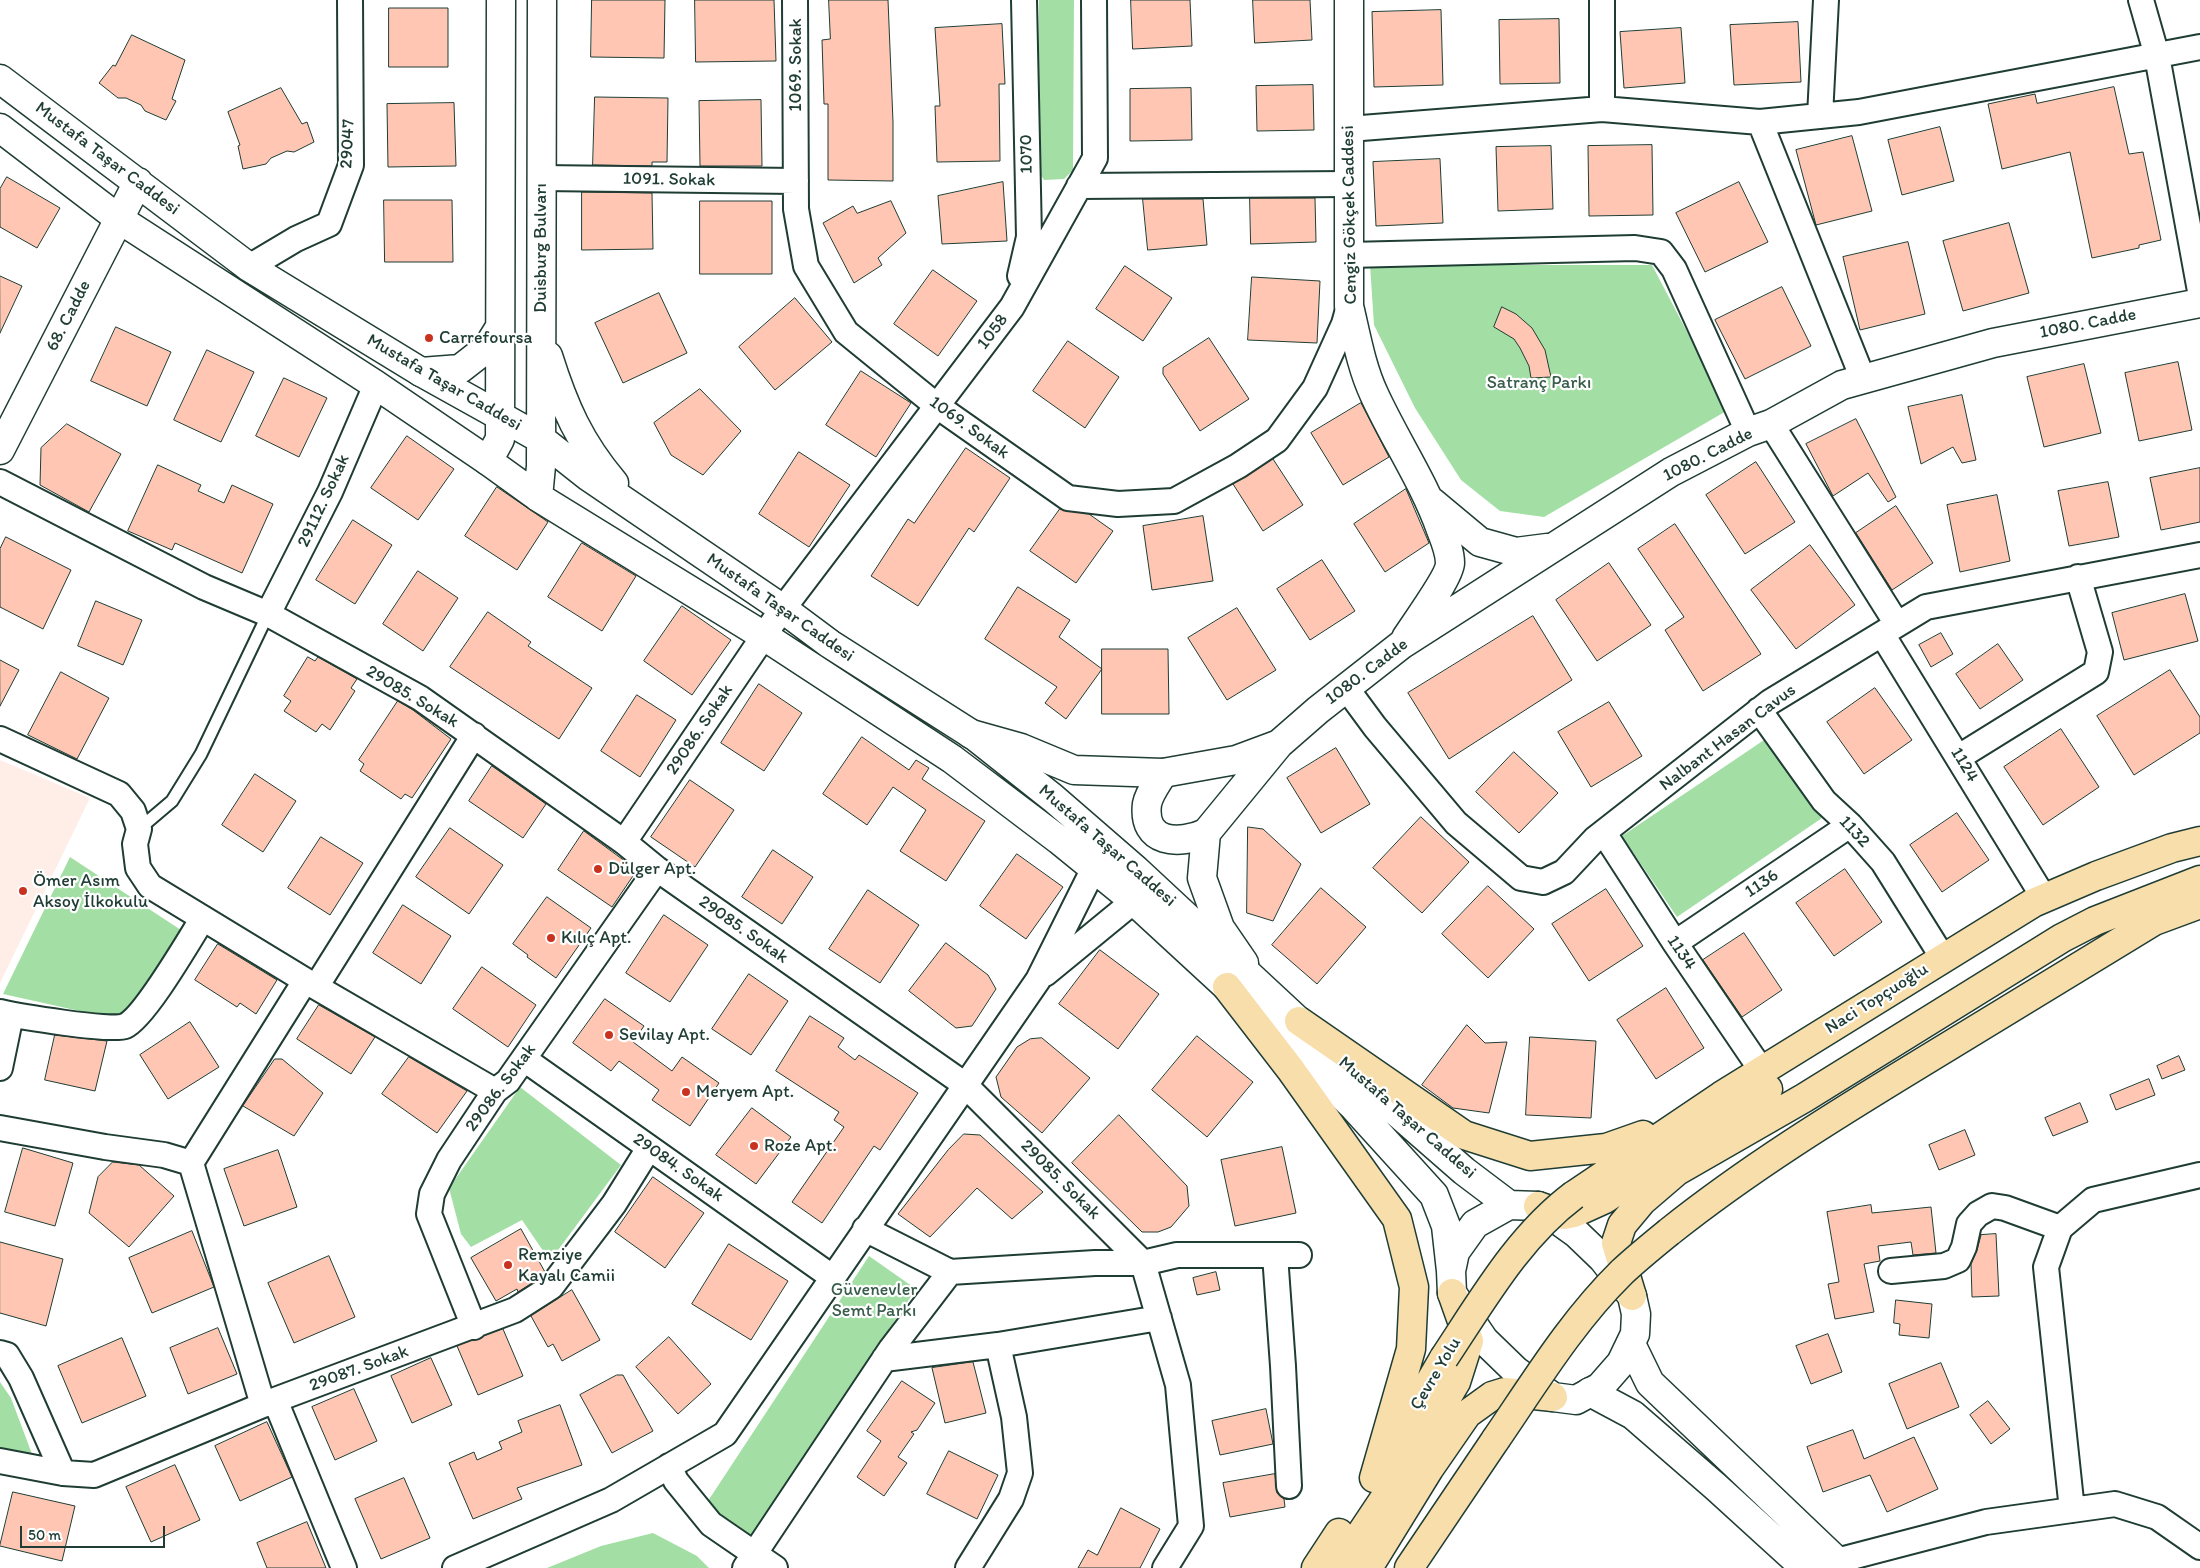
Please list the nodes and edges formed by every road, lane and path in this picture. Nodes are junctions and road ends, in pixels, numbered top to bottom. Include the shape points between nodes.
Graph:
1 (350, 0) edge
2 (501, 0) edge
3 (542, 0) edge
4 (795, 0) edge
5 (1024, 0) edge
6 (1094, 0) edge
7 (1349, 0) edge
8 (1602, 0) edge
9 (1826, 0) edge
10 (2141, 0) edge
11 (2200, 47) edge
12 (2157, 56) junction
13 (0, 79) edge
14 (1602, 109) junction
15 (1820, 116) junction
16 (1760, 122) junction
17 (1349, 129) junction
18 (1, 131) edge
19 (541, 178) junction
20 (796, 181) junction
21 (138, 182) junction
22 (1349, 184) junction
23 (1079, 186) junction
24 (119, 219) junction
25 (1349, 255) junction
26 (249, 267) junction
27 (2200, 291) edge
28 (2200, 302) edge
29 (1349, 306) junction
30 (1012, 307) junction
31 (500, 327) junction
32 (541, 333) junction
33 (421, 372) junction
34 (1863, 379) junction
35 (376, 385) junction
36 (937, 406) junction
37 (500, 416) junction
38 (1760, 428) junction
39 (541, 439) junction
40 (0, 450) edge
41 (488, 460) junction
42 (0, 482) edge
43 (538, 496) junction
44 (1432, 502) junction
45 (636, 509) junction
46 (1553, 547) junction
47 (2200, 555) edge
48 (2078, 577) junction
49 (268, 614) junction
50 (774, 621) junction
51 (1889, 629) junction
52 (1401, 645) junction
53 (1347, 689) junction
54 (1760, 710) junction
55 (970, 733) junction
56 (474, 735) junction
57 (0, 739) edge
58 (1279, 744) junction
59 (1959, 757) junction
60 (1163, 772) junction
61 (1850, 825) junction
62 (139, 829) junction
63 (1206, 833) junction
64 (1604, 833) junction
65 (2200, 841) edge
66 (624, 842) junction
67 (657, 870) junction
68 (1093, 870) junction
69 (2096, 876) junction
70 (2200, 880) edge
71 (2044, 898) junction
72 (1134, 902) junction
73 (2200, 904) edge
74 (203, 918) junction
75 (1675, 943) junction
76 (1943, 958) junction
77 (1038, 980) junction
78 (1256, 982) junction
79 (310, 984) junction
80 (1227, 987) junction
81 (5, 1013) edge
82 (1299, 1021) junction
83 (524, 1059) junction
84 (0, 1068) edge
85 (1762, 1071) junction
86 (964, 1084) junction
87 (495, 1091) junction
88 (1682, 1121) junction
89 (0, 1128) edge
90 (650, 1148) junction
91 (191, 1163) junction
92 (2200, 1175) edge
93 (1574, 1195) joint
94 (1509, 1205) junction
95 (1538, 1206) junction
96 (2060, 1228) junction
97 (864, 1230) junction
98 (1274, 1255) junction
99 (1299, 1255) dead end
100 (1143, 1263) junction
101 (1891, 1271) dead end
102 (950, 1272) junction
103 (832, 1277) junction
104 (1451, 1282) junction
105 (1632, 1296) junction
106 (1159, 1318) junction
107 (474, 1327) junction
108 (1630, 1344) junction
109 (998, 1345) junction
110 (0, 1352) edge
111 (884, 1359) junction
112 (1590, 1392) junction
113 (1553, 1398) junction
114 (269, 1402) junction
115 (0, 1461) edge
116 (669, 1466) junction
117 (63, 1473) junction
118 (1374, 1478) junction
119 (1289, 1486) dead end
120 (2072, 1510) junction
121 (2200, 1547) edge
122 (750, 1561) edge
123 (1834, 1566) edge
124 (344, 1568) edge
125 (455, 1568) edge
126 (775, 1568) edge
127 (968, 1568) edge
128 (1165, 1568) edge
129 (1316, 1568) edge
130 (1338, 1568) edge
131 (1368, 1568) edge
132 (1409, 1568) edge
133 (1805, 1568) edge

1 - 26 street, 29047 via 350,165 338,201 329,224
2 - 31 main road
3 - 19 main road, Duisburg Bulvarı
4 - 20 street, 1069. Sokak
5 - 30 street, 1070 via 1029,237
6 - 23 street, 1058 via 1095,158
7 - 17 main road, Cengiz Gökçek Caddesi
8 - 14 street
9 - 15 street
10 - 12 street
11 - 12 street
12 - 15 street
12 - 27 street
13 - 21 main road, Mustafa Taşar Caddesi
14 - 16 street
14 - 17 street
15 - 16 street
16 - 34 street
17 - 22 main road, Cengiz Gökçek Caddesi
18 - 24 main road, Mustafa Taşar Caddesi
19 - 20 street, 1091. Sokak
19 - 32 main road, Duisburg Bulvarı
20 - 36 street, 1069. Sokak via 796,210 806,266 846,332
21 - 24 main road, 68. Cadde
21 - 26 main road, Mustafa Taşar Caddesi
22 - 23 street
22 - 25 main road, Cengiz Gökçek Caddesi
23 - 30 street, 1058
24 - 35 main road, Mustafa Taşar Caddesi
24 - 40 main road, 68. Cadde
25 - 29 main road, Cengiz Gökçek Caddesi
25 - 38 street, 1124 via 1635,248 1661,252 1674,269
26 - 33 main road, Mustafa Taşar Caddesi
28 - 34 main road, 1080. Cadde via 1993,343
29 - 36 street, 1069. Sokak via 1315,388 1277,440 1174,501 1118,504 1068,498
29 - 44 main road, Cengiz Gökçek Caddesi via 1373,391
30 - 36 street, 1058
31 - 33 main road via 487,348 460,369
31 - 37 main road
32 - 39 main road, Duisburg Bulvarı
32 - 45 main road via 575,429 595,461
33 - 37 main road, Mustafa Taşar Caddesi
34 - 38 main road, 1080. Cadde via 1842,385
35 - 41 main road, Mustafa Taşar Caddesi
35 - 49 street, 29112. Sokak via 330,492
36 - 50 street, 1058
37 - 39 main road, Mustafa Taşar Caddesi
37 - 41 main road via 500,439
38 - 46 main road, 1080. Cadde via 1671,472
38 - 51 street, 1124
39 - 43 main road, Duisburg Bulvarı
39 - 45 main road, Mustafa Taşar Caddesi
41 - 43 main road, Mustafa Taşar Caddesi
42 - 49 street, 29085. Sokak via 204,587
43 - 50 main road, Mustafa Taşar Caddesi
44 - 46 main road via 1480,542 1516,552
44 - 52 main road via 1450,564
45 - 50 main road, Mustafa Taşar Caddesi
46 - 52 main road, 1080. Cadde
47 - 48 street, Nalbant Hasan Cavus
48 - 51 street, Nalbant Hasan Cavus via 1926,606
48 - 59 street via 2100,652 2096,672
49 - 56 street, 29085. Sokak via 420,698
49 - 62 lane via 201,754 172,801
50 - 55 main road, Mustafa Taşar Caddesi via 830,644
50 - 66 street, 29086. Sokak
50 - 68 main road, Mustafa Taşar Caddesi
51 - 54 street, Nalbant Hasan Cavus
51 - 59 street, 1124
52 - 53 main road, 1080. Cadde
53 - 58 main road, 1080. Cadde
53 - 64 street, Nalbant Hasan Cavus via 1456,823 1521,878 1543,882 1564,872
54 - 61 street, 1132 via 1824,801
54 - 64 street, Nalbant Hasan Cavus
55 - 60 main road via 1021,748 1074,770
55 - 78 main road, Mustafa Taşar Caddesi via 1130,864
56 - 66 street, 29085. Sokak
56 - 79 street
57 - 62 street via 119,794 133,811
58 - 60 main road via 1236,760
58 - 63 main road
59 - 71 street, 1124
60 - 63 main road via 1147,801 1147,817 1152,831 1164,838 1177,840 1193,839
61 - 75 street, 1136
61 - 76 street, 1132 via 1883,862
62 - 74 street via 135,844 138,868 150,886
63 - 78 main road via 1202,878 1220,928
64 - 75 street, 1134
65 - 69 main road, Naci Topçuoğlu
66 - 67 street, 29085. Sokak
67 - 83 street, 29086. Sokak
67 - 86 street, 29085. Sokak
68 - 72 main road, Mustafa Taşar Caddesi
68 - 77 street
69 - 71 main road, Naci Topçuoğlu
69 - 95 main road via 2038,920 1910,996 1605,1199 1564,1215
70 - 105 main road via 2062,938 1804,1098 1677,1171 1622,1225 1616,1243
71 - 76 main road, Naci Topçuoğlu
72 - 77 street
72 - 80 main road, Mustafa Taşar Caddesi
73 - 132 main road, bridge via 2154,921 1862,1098 1708,1200 1668,1232 1622,1272 1553,1354
74 - 79 street
74 - 81 street via 142,1013 124,1027 89,1026
75 - 85 street, 1134
76 - 85 main road, Naci Topçuoğlu
77 - 86 street
78 - 82 main road, Mustafa Taşar Caddesi
79 - 87 street
79 - 91 street
80 - 104 main road, Mustafa Taşar Caddesi via 1354,1107 1434,1195 1446,1226
80 - 118 main road via 1302,1085 1397,1219 1414,1286 1411,1349
81 - 84 street
82 - 88 main road via 1464,1136 1530,1156 1606,1148
82 - 94 main road, Mustafa Taşar Caddesi via 1400,1115
83 - 87 street, 29086. Sokak via 508,1081
83 - 90 street, 29084. Sokak
85 - 88 main road, Naci Topçuoğlu
86 - 97 street
86 - 100 street, 29085. Sokak
87 - 107 street, 29086. Sokak via 449,1160 432,1194 428,1214
88 - 93 main road, Naci Topçuoğlu
89 - 91 street via 164,1154
90 - 103 street, 29084. Sokak
90 - 107 street, 29087. Sokak via 614,1204 550,1287 515,1310
91 - 114 street
92 - 96 street via 2093,1200
93 - 118 main road, Çevre Yolu, bridge via 1557,1207 1508,1262 1444,1358
94 - 95 main road
94 - 104 main road via 1475,1224 1455,1252
95 - 105 main road via 1577,1234 1603,1259
96 - 101 street via 1992,1206 1969,1224 1958,1260 1944,1266
96 - 120 street via 2046,1267
97 - 102 street
97 - 103 street
98 - 99 street
98 - 100 street via 1177,1255
98 - 119 street
100 - 102 street
100 - 106 street, 29085. Sokak
102 - 111 street
103 - 116 street via 724,1434
104 - 113 main road via 1484,1340 1516,1372
104 - 130 main road via 1468,1342 1456,1382 1410,1460
105 - 108 main road via 1636,1314 1635,1334
106 - 109 street
106 - 128 street, 29085. Sokak via 1178,1385 1191,1526
107 - 114 street, 29087. Sokak
108 - 112 main road via 1622,1363 1600,1387
108 - 123 main road via 1650,1383
109 - 111 street
109 - 127 street via 1014,1417 1020,1473 1011,1499
110 - 117 street via 7,1355 21,1378
111 - 122 street
112 - 113 main road via 1576,1400
112 - 133 main road via 1633,1415
113 - 131 main road via 1505,1392 1492,1396 1467,1414
114 - 117 street, 29087. Sokak via 94,1475
114 - 124 street
115 - 117 street, 29087. Sokak
116 - 122 street via 676,1480 711,1524
116 - 125 street via 611,1500
118 - 129 main road, Çevre Yolu
120 - 121 street via 2115,1504 2157,1517
120 - 123 street via 1986,1522
122 - 126 street

